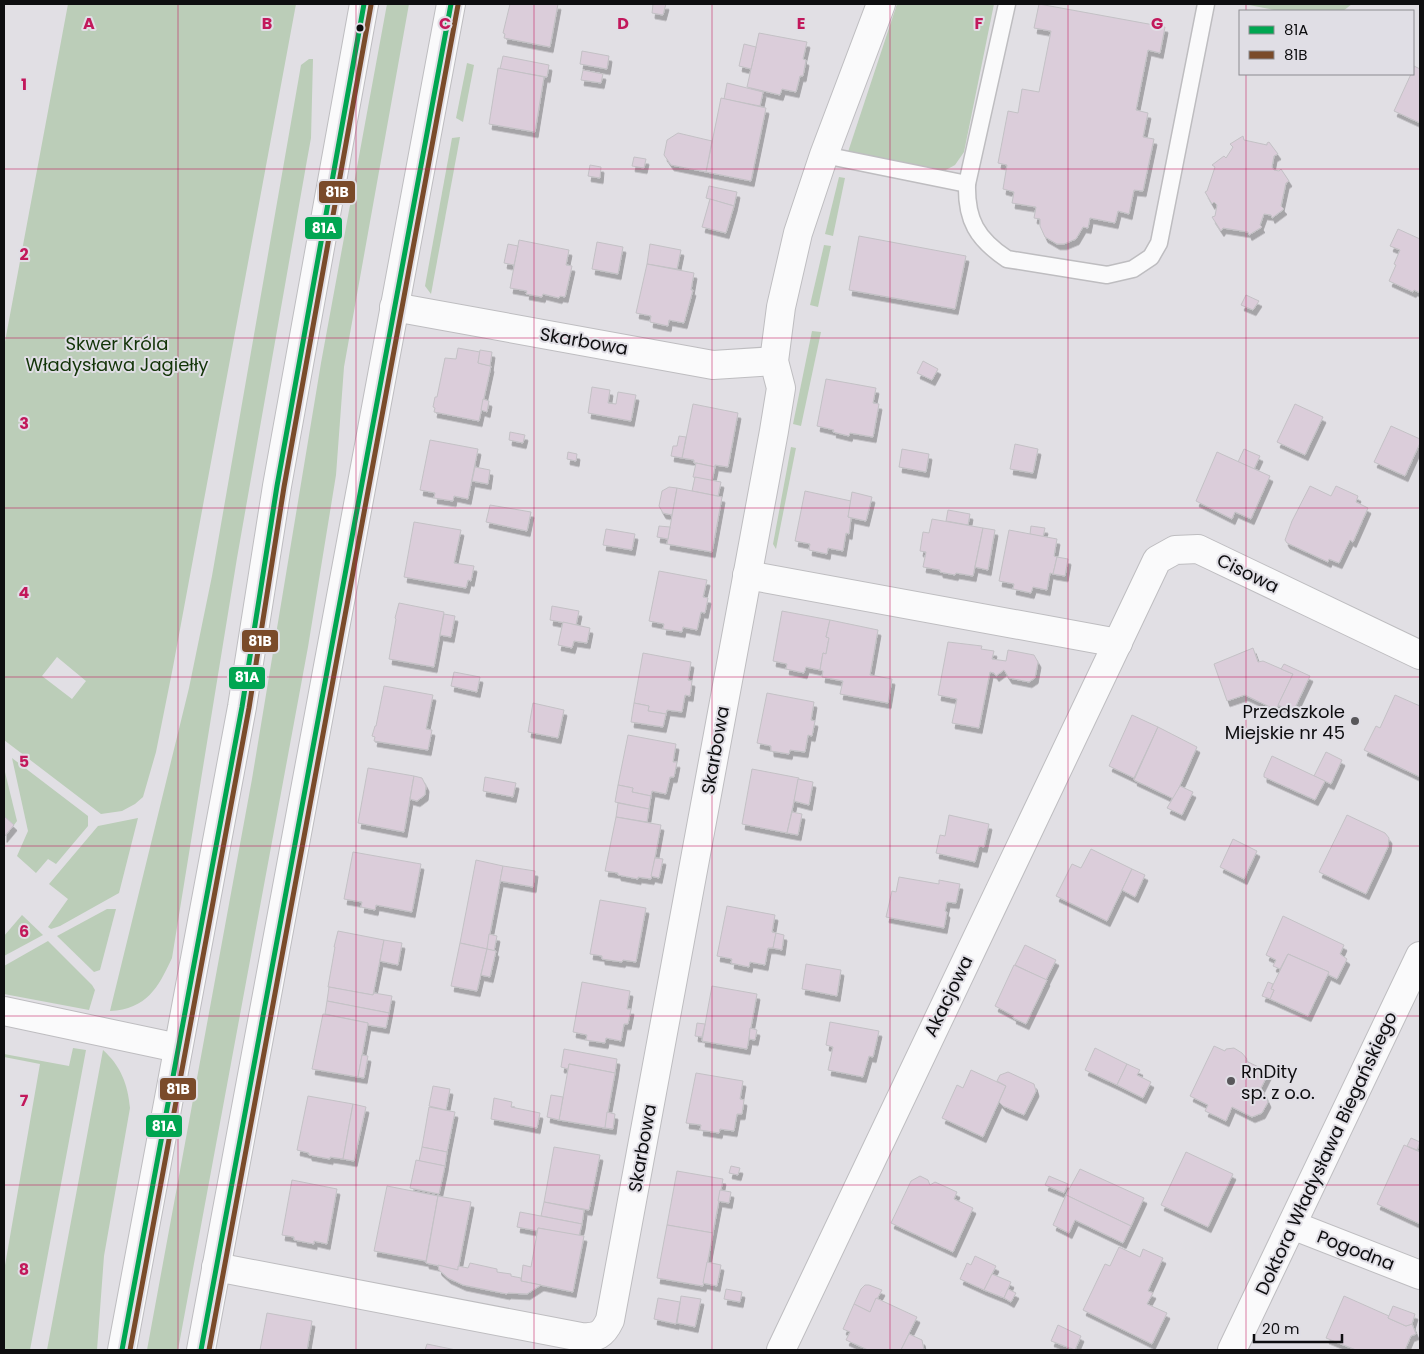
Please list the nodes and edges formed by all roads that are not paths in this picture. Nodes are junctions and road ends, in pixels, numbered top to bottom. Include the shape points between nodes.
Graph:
1 (364, 4) edge
2 (451, 4) edge
3 (881, 4) edge
4 (1007, 4) edge
5 (1206, 4) edge
6 (824, 155) junction
7 (967, 184) junction
8 (394, 307) junction
9 (774, 361) junction
10 (747, 575) junction
11 (1118, 643) junction
12 (1420, 655) edge
13 (1420, 956) edge
14 (4, 1011) edge
15 (178, 1048) junction
16 (1292, 1225) junction
17 (216, 1267) junction
18 (1420, 1275) edge
19 (122, 1350) edge
20 (201, 1350) edge
21 (781, 1350) edge
22 (1232, 1350) edge

1 - 15 street via 277,486 242,706
2 - 8 street
3 - 6 street, Skarbowa
4 - 7 lane
5 - 7 lane via 1160,243 1150,257 1133,269 1107,275 1007,259 980,237 970,219
6 - 7 lane
6 - 9 street, Skarbowa via 798,233 781,307
8 - 9 street, Skarbowa via 713,365
8 - 17 street
9 - 10 street, Skarbowa via 780,388
10 - 11 street
10 - 17 street, Skarbowa via 606,1328 592,1338 581,1337
11 - 12 street, Cisowa via 1157,560 1175,550 1198,549
11 - 21 street, Akacjowa
13 - 16 street, Doktora Władysława Biegańskiego
14 - 15 street
15 - 19 street
16 - 18 street, Pogodna
16 - 22 street, Doktora Władysława Biegańskiego
17 - 20 street

